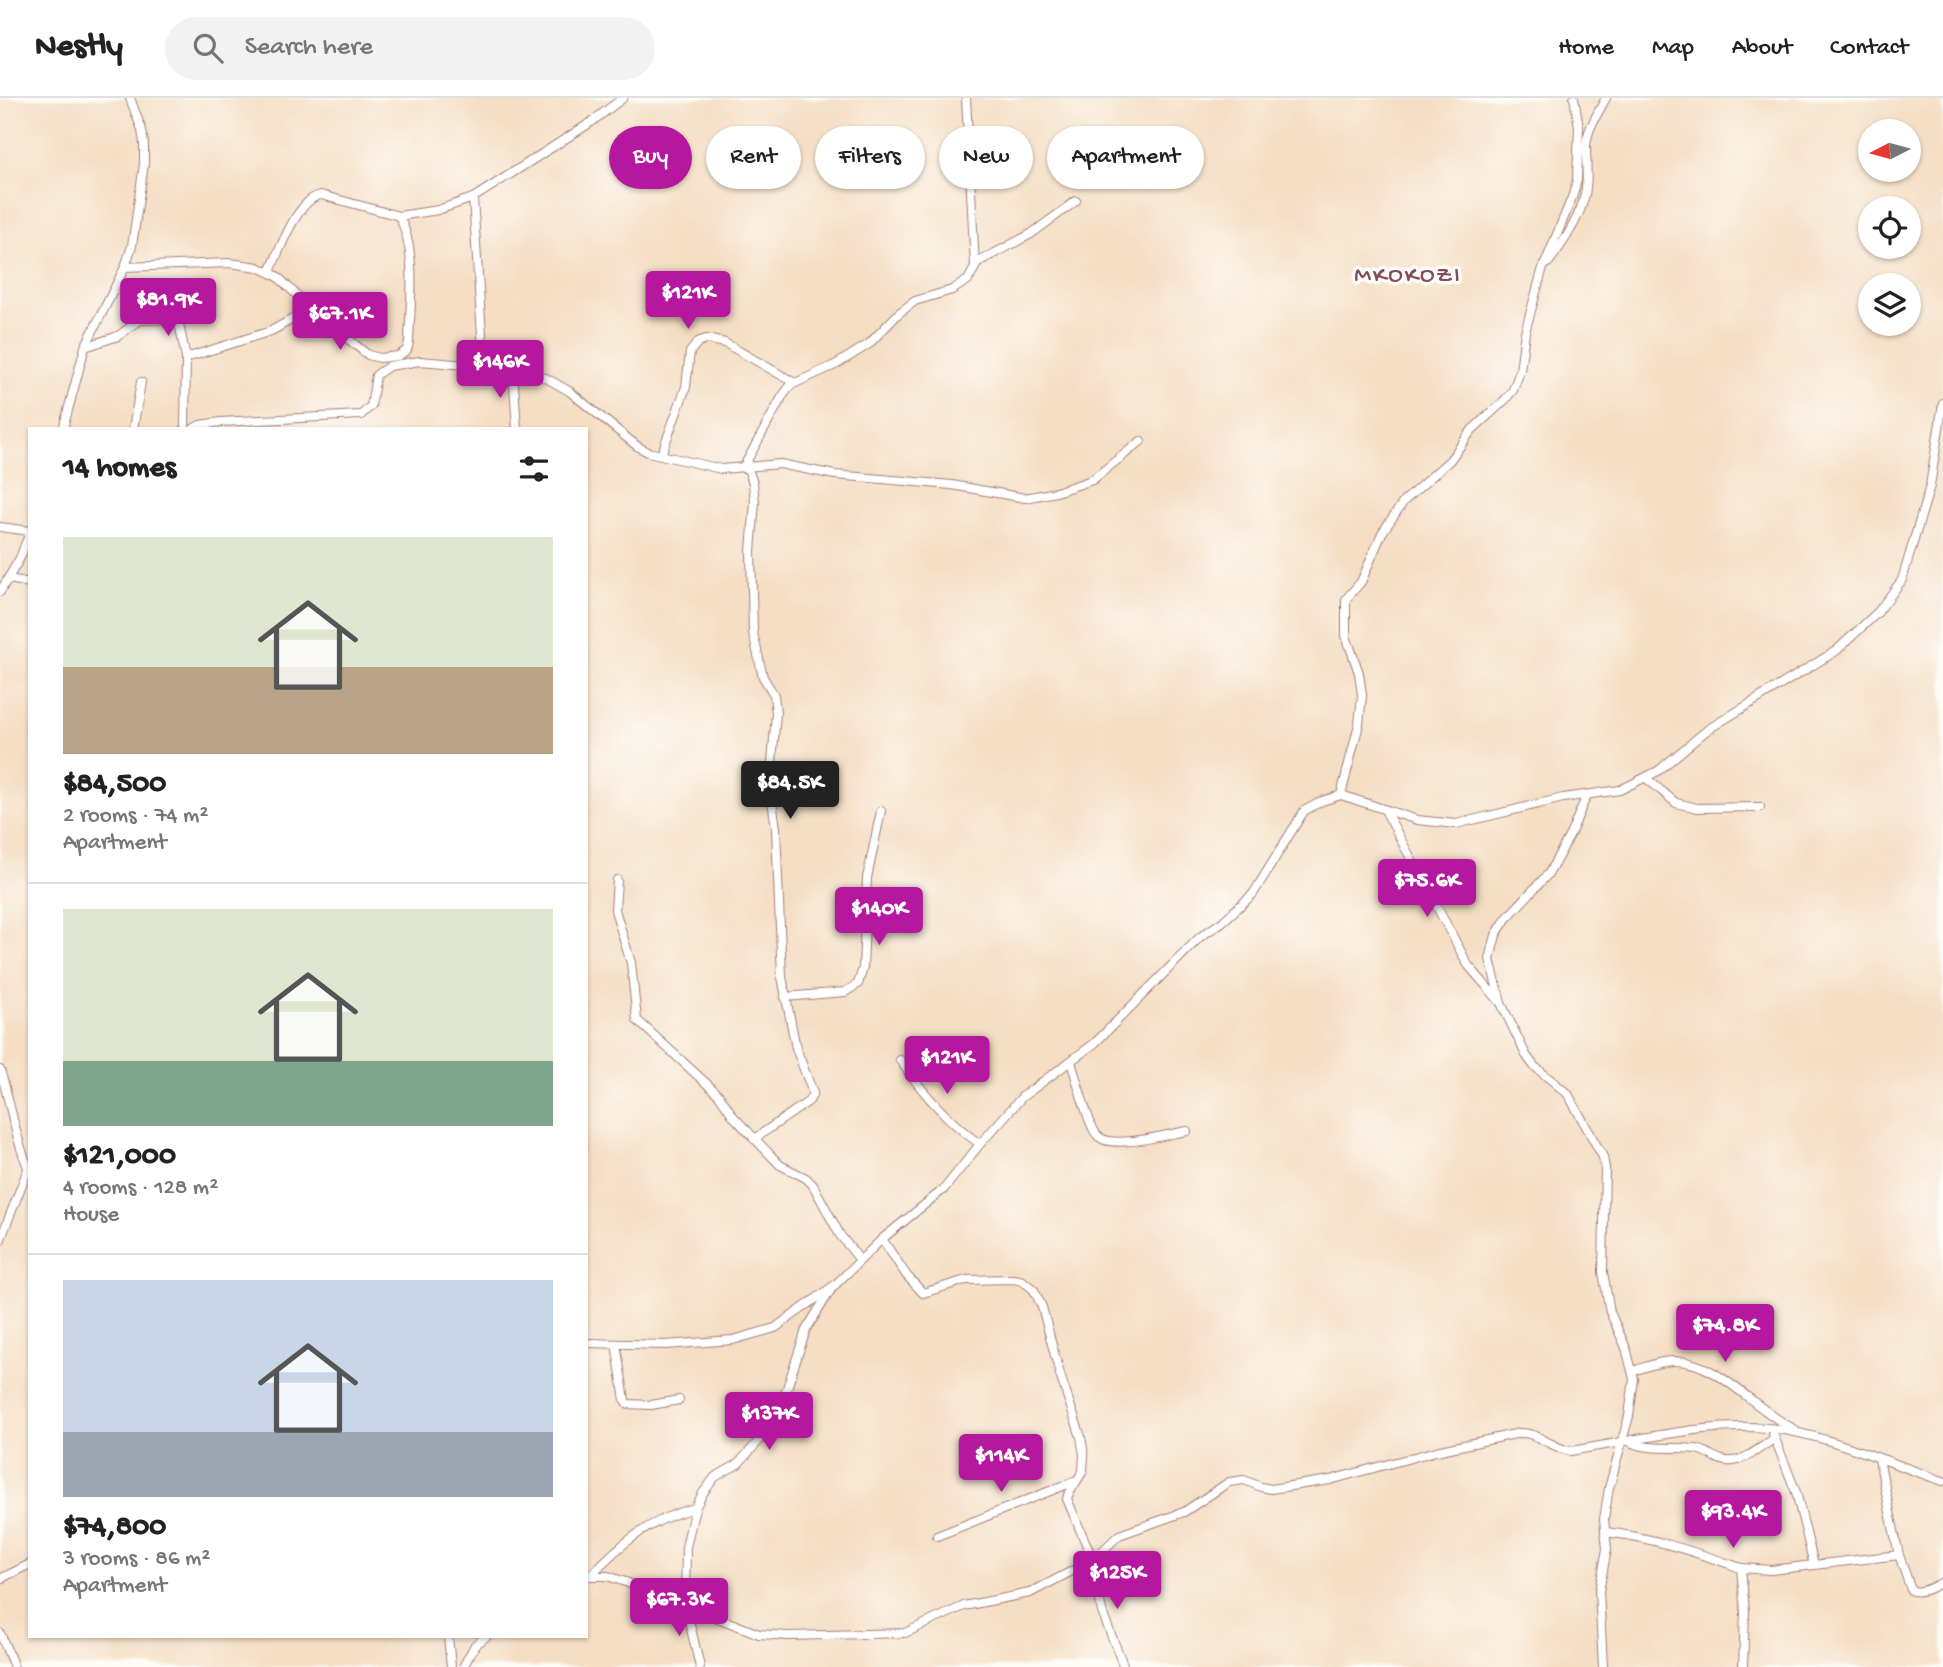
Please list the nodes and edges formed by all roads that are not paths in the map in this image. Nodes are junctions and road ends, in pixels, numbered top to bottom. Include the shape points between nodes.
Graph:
1 (130, 98) edge
2 (623, 98) edge
3 (966, 98) edge
4 (1574, 98) edge
5 (1606, 98) edge
6 (473, 198) junction
7 (1076, 201) dead end
8 (400, 216) junction
9 (975, 266) junction
10 (125, 267) junction
11 (1542, 271) junction
12 (270, 272) junction
13 (311, 309) junction
14 (85, 347) junction
15 (186, 358) junction
16 (484, 366) junction
17 (513, 369) junction
18 (141, 382) dead end
19 (794, 383) junction
20 (1943, 403) edge
21 (64, 427) edge
22 (133, 427) edge
23 (185, 427) edge
24 (196, 427) edge
25 (517, 427) edge
26 (1141, 441) dead end
27 (662, 454) junction
28 (745, 467) junction
29 (0, 527) edge
30 (28, 532) edge
31 (28, 536) edge
32 (9, 579) junction
33 (28, 583) edge
34 (0, 592) edge
35 (1646, 778) junction
36 (1341, 795) junction
37 (1587, 795) junction
38 (1760, 807) dead end
39 (1385, 810) junction
40 (881, 811) dead end
41 (617, 880) dead end
42 (785, 997) junction
43 (1501, 1003) junction
44 (900, 1060) dead end
45 (1071, 1062) junction
46 (0, 1070) edge
47 (1188, 1130) dead end
48 (754, 1139) junction
49 (980, 1144) junction
50 (28, 1167) edge
51 (28, 1172) edge
52 (882, 1239) junction
53 (0, 1241) edge
54 (859, 1259) junction
55 (835, 1285) junction
56 (588, 1343) edge
57 (615, 1344) junction
58 (1633, 1371) junction
59 (679, 1400) dead end
60 (1770, 1428) junction
61 (1800, 1432) junction
62 (1775, 1438) junction
63 (1625, 1443) junction
64 (1879, 1459) junction
65 (1075, 1481) junction
66 (1943, 1481) edge
67 (695, 1508) junction
68 (1605, 1532) junction
69 (937, 1536) dead end
70 (1899, 1555) junction
71 (1093, 1560) junction
72 (28, 1565) edge
73 (1814, 1565) junction
74 (1741, 1568) junction
75 (588, 1576) edge
76 (0, 1579) edge
77 (1943, 1582) edge
78 (685, 1603) junction
79 (0, 1633) edge
80 (448, 1638) edge
81 (485, 1638) edge
82 (15, 1667) edge
83 (451, 1667) edge
84 (463, 1667) edge
85 (700, 1667) edge
86 (1124, 1667) edge
87 (1603, 1667) edge
88 (1743, 1667) edge

1 - 10 street via 142,130 144,164
2 - 6 street
3 - 9 street
4 - 11 street via 1579,127 1577,180
5 - 11 street via 1587,145 1583,202 1562,245
6 - 8 street via 430,213
6 - 16 street
7 - 9 street via 1039,229
8 - 12 street via 315,196 288,232
8 - 13 street via 411,262 407,350 398,356 368,355
9 - 19 street via 972,276 952,290 915,301 869,344
10 - 12 street via 230,263
10 - 14 street
11 - 36 street via 1513,390 1472,430 1450,460 1400,506 1382,533 1361,582 1347,597 1346,636 1362,695
12 - 13 street
13 - 15 street via 271,331
14 - 15 street via 122,335 141,320 176,319
14 - 21 street
15 - 23 street
16 - 17 street
16 - 24 street via 420,361 389,366 374,377 371,406 361,415
17 - 25 street
17 - 27 street via 557,384 637,446
18 - 22 street
19 - 27 street via 725,343 698,342 690,352 686,387
19 - 28 street
20 - 35 street via 1927,496 1905,573 1893,595 1836,652 1707,730
26 - 28 street via 1092,480 1025,498 780,464
27 - 28 street via 721,469
28 - 42 street via 755,502 753,633 763,677 775,701 770,788
29 - 30 street
31 - 32 street
32 - 33 street
32 - 34 street
35 - 37 street via 1620,790
35 - 38 street via 1676,803 1697,808
36 - 39 street
36 - 45 street via 1304,811 1253,894 1200,937
37 - 39 street via 1456,824 1417,820
37 - 43 street via 1549,873 1496,935 1490,960
39 - 43 street via 1468,965
40 - 42 street via 867,878 863,968 858,984 845,992
41 - 48 street via 615,909 631,963 637,1020 719,1095
42 - 48 street via 812,1095
43 - 58 street via 1530,1062 1568,1094 1603,1157 1603,1272 1610,1312
44 - 49 street via 930,1100
45 - 47 street via 1093,1128 1102,1140 1116,1143
45 - 49 street via 1022,1097
46 - 50 street
48 - 54 street via 783,1167 813,1185
49 - 52 street via 944,1189
51 - 53 street
52 - 54 street
52 - 65 street via 923,1293 966,1280 1014,1279 1034,1290 1081,1437 1084,1468
54 - 55 street
55 - 57 street via 775,1328 756,1334 703,1343
55 - 67 street via 806,1330 786,1391 758,1443 738,1464 715,1477
56 - 57 street
57 - 59 street via 626,1402 651,1405
58 - 61 street via 1670,1361 1698,1366
58 - 63 street
60 - 61 street
60 - 62 street
60 - 63 street via 1717,1428
61 - 64 street
62 - 63 street via 1733,1461 1697,1449 1651,1449
62 - 73 street via 1796,1492
63 - 68 street via 1609,1488
63 - 71 street via 1567,1451 1524,1432 1330,1480 1271,1489 1233,1480 1172,1517 1119,1535
64 - 66 street
64 - 70 street
65 - 69 street
65 - 71 street via 1067,1499
67 - 75 street via 651,1523
67 - 78 street via 686,1547
68 - 74 street via 1662,1543
68 - 87 street via 1607,1549 1599,1591
70 - 73 street
70 - 77 street via 1911,1590 1922,1592
71 - 78 street via 1030,1593 964,1606 903,1633 768,1635
71 - 86 street via 1102,1612
72 - 76 street
73 - 74 street
74 - 88 street
75 - 78 street via 608,1576
78 - 85 street
79 - 82 street
80 - 83 street
81 - 84 street

